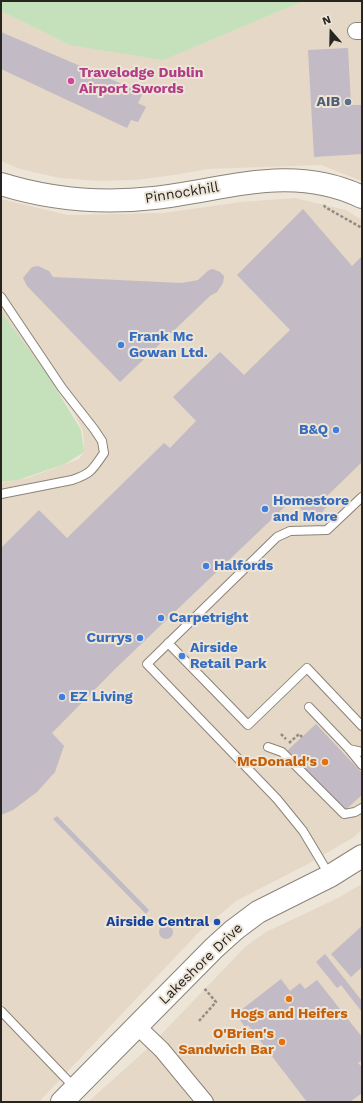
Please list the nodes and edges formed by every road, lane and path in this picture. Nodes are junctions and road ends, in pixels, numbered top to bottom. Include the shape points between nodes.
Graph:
1 (1, 184) edge
2 (362, 197) edge
3 (1, 297) edge
4 (1, 494) edge
5 (362, 497) edge
6 (168, 643) junction
7 (309, 707) dead end
8 (362, 726) edge
9 (281, 734) dead end
10 (302, 737) dead end
11 (268, 747) dead end
12 (349, 749) junction
13 (362, 752) edge
14 (362, 765) edge
15 (362, 808) edge
16 (362, 856) edge
17 (330, 876) junction
18 (204, 988) dead end
19 (1, 1011) edge
20 (199, 1021) dead end
21 (137, 1026) junction
22 (69, 1095) edge
23 (205, 1102) edge

1 - 2 street, Pinnockhill via 59,198 117,201 292,179 333,186
3 - 4 lane via 62,388 102,441 104,453 92,471 72,480
5 - 6 lane via 327,530 304,529 290,531 277,537
6 - 8 lane via 248,725 307,668
6 - 17 lane via 147,664 277,799 303,831
7 - 12 lane
9 - 10 path via 289,743 299,734
11 - 15 lane via 282,752 344,814
12 - 13 lane
12 - 14 lane
16 - 17 street, Lakeshore Drive
17 - 21 street, Lakeshore Drive via 248,919 214,948
18 - 20 path via 216,1002
19 - 22 lane
21 - 22 street, Lakeshore Drive
21 - 23 street via 162,1050

